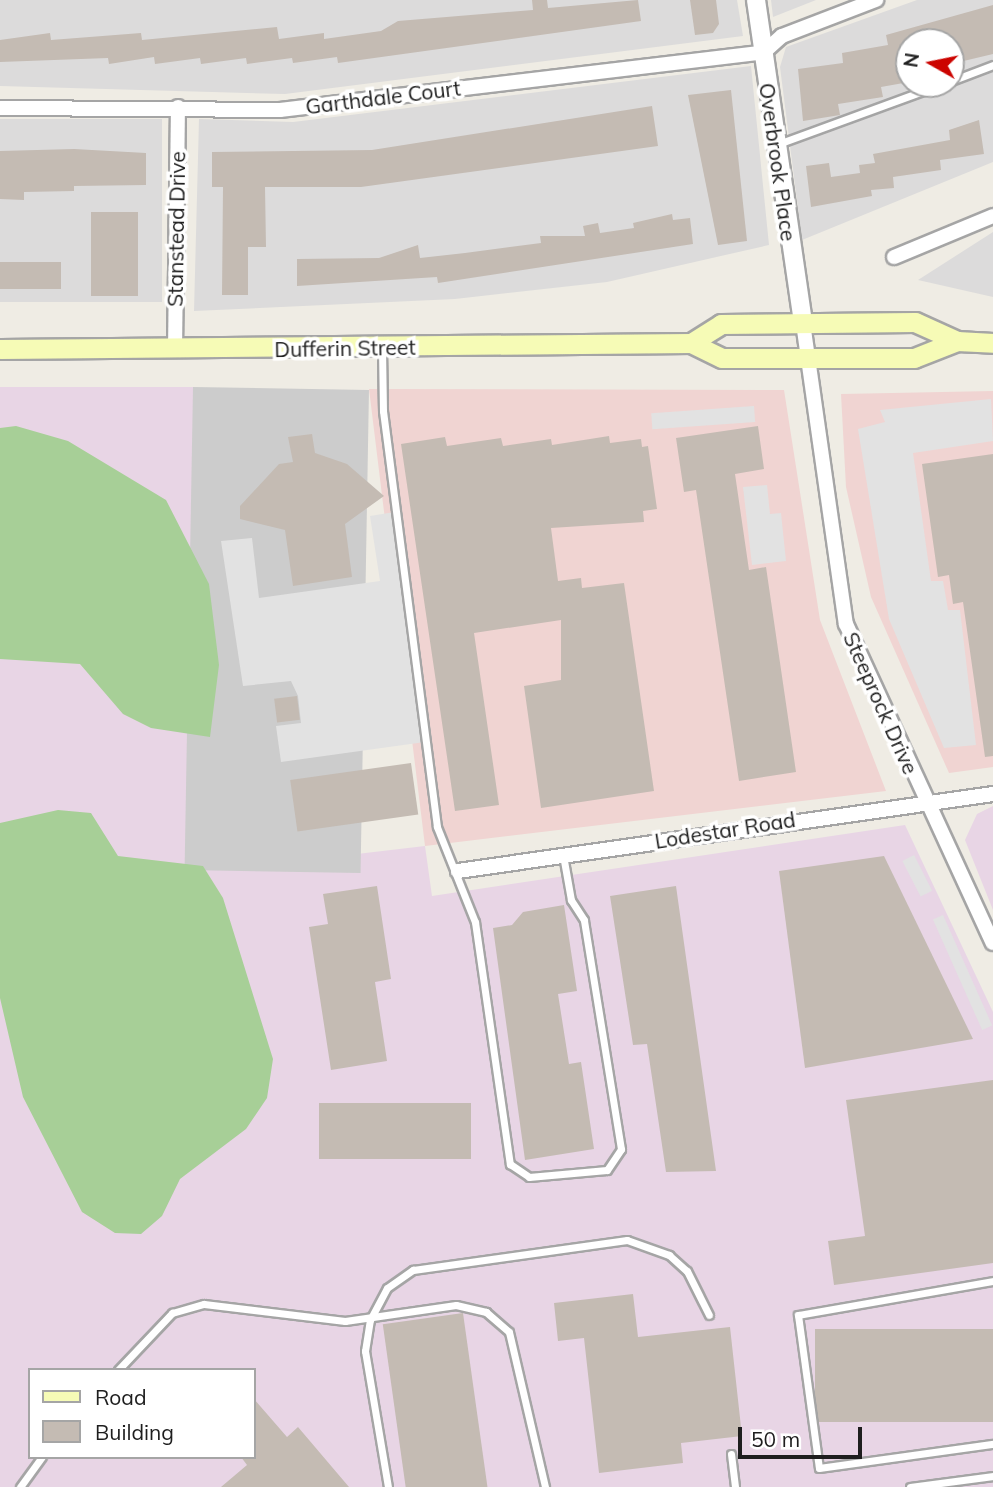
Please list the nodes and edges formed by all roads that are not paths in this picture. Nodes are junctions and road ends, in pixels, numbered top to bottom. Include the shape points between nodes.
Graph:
1 (755, 0) edge
2 (876, 0) edge
3 (764, 52) junction
4 (993, 65) edge
5 (965, 75) edge
6 (904, 98) edge
7 (178, 107) junction
8 (0, 108) edge
9 (775, 145) junction
10 (993, 216) edge
11 (894, 257) dead end
12 (803, 323) junction
13 (957, 341) junction
14 (691, 343) junction
15 (993, 343) edge
16 (382, 347) junction
17 (0, 349) edge
18 (175, 350) junction
19 (806, 358) junction
20 (993, 794) edge
21 (925, 802) junction
22 (563, 855) junction
23 (458, 872) junction
24 (993, 943) edge
25 (993, 1281) edge
26 (709, 1315) dead end
27 (370, 1320) junction
28 (120, 1368) edge
29 (993, 1444) edge
30 (731, 1454) dead end
31 (41, 1459) edge
32 (993, 1476) edge
33 (20, 1487) edge
34 (388, 1487) edge
35 (545, 1487) edge
36 (735, 1487) edge
37 (910, 1487) edge

1 - 3 street, Overbrook Place
2 - 3 street via 782,36
3 - 7 street, Garthdale Court via 280,110
3 - 9 street, Overbrook Place
4 - 5 lane
6 - 9 lane
7 - 8 street, Garthdale Court
7 - 18 street, Stanstead Drive
9 - 12 street, Overbrook Place
10 - 11 street
12 - 13 main road, Dufferin Street via 915,322
12 - 14 main road, Dufferin Street via 721,324
12 - 19 street, Steeprock Drive
13 - 15 main road, Dufferin Street
13 - 19 main road, Dufferin Street via 914,358
14 - 16 main road, Dufferin Street
14 - 19 main road, Dufferin Street via 722,358
16 - 18 main road, Dufferin Street
16 - 23 lane via 383,411 437,827
17 - 18 main road, Dufferin Street
19 - 21 street, Steeprock Drive via 846,624
20 - 21 street, Lodestar Road
21 - 22 street, Lodestar Road
21 - 24 street, Steeprock Drive
22 - 23 street, Lodestar Road
22 - 23 lane via 571,900 584,920 621,1149 607,1170 529,1177 510,1164 475,922
25 - 29 lane via 797,1315 819,1468
26 - 27 lane via 687,1271 669,1255 627,1240 413,1270 387,1288
27 - 28 lane via 204,1304 172,1313
27 - 34 lane via 365,1351
27 - 35 lane via 456,1305 486,1312 509,1332
30 - 36 lane
31 - 33 lane
32 - 37 lane

